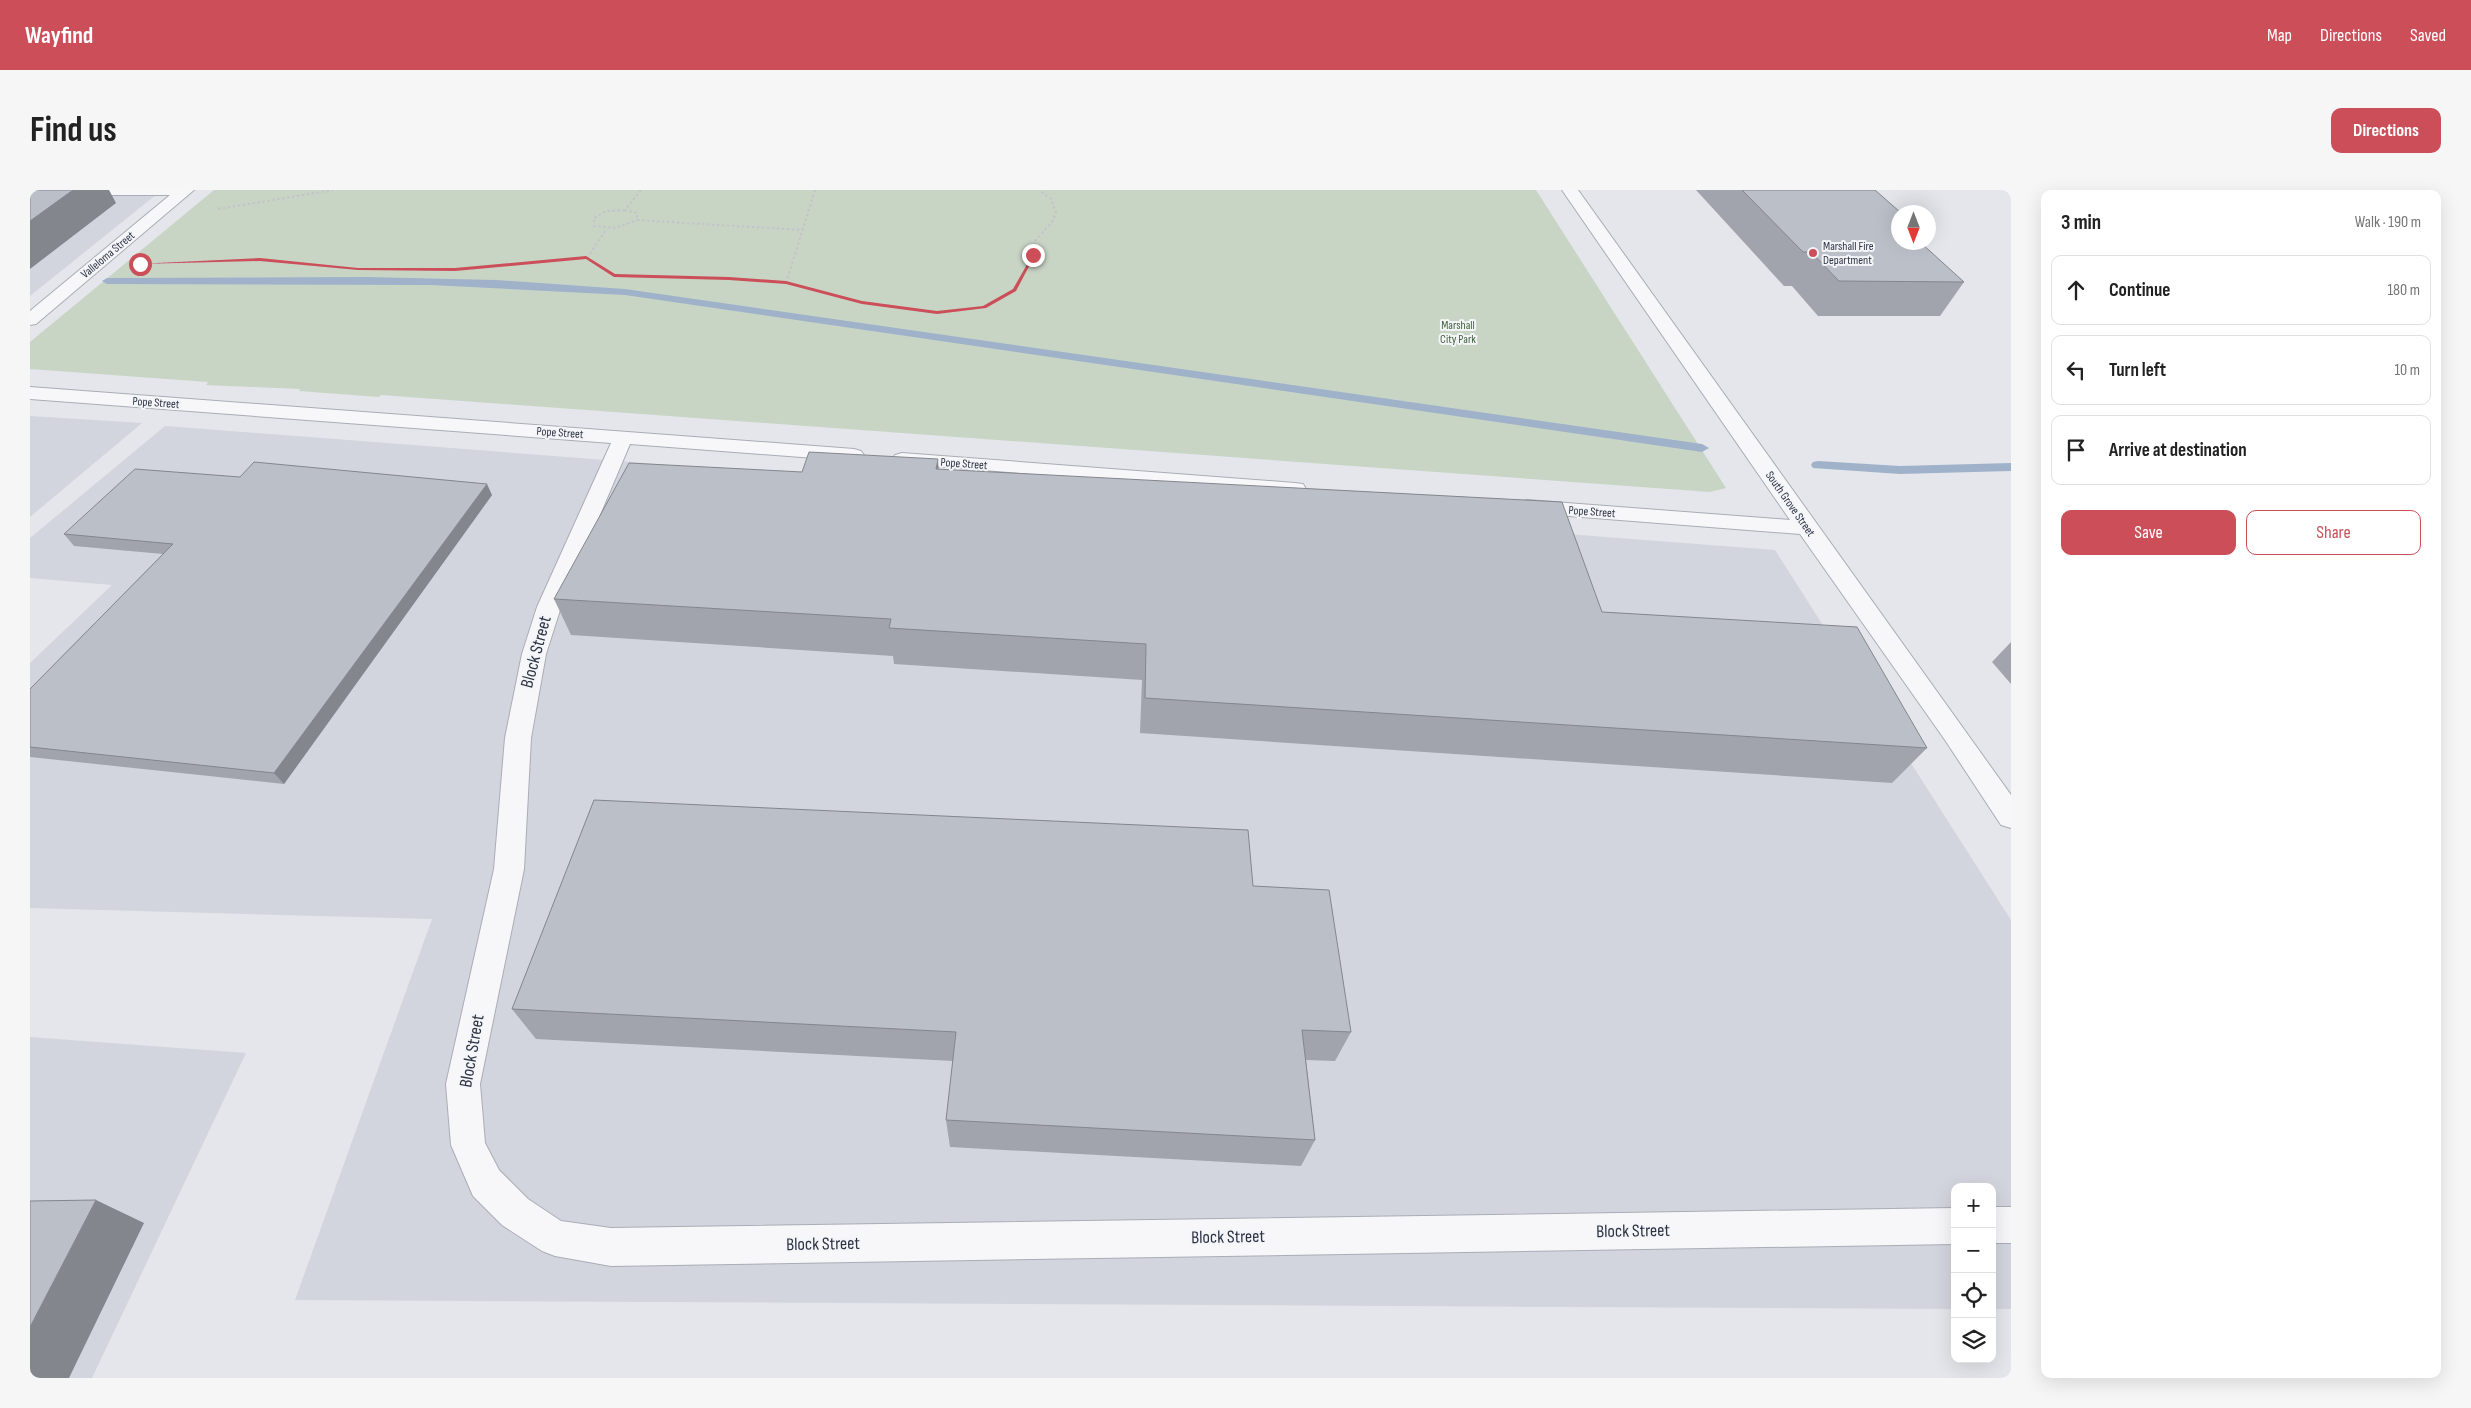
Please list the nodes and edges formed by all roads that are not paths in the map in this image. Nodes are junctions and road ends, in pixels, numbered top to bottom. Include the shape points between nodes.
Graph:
1 (30, 190) edge
2 (1570, 190) edge
3 (185, 191) edge
4 (30, 320) edge
5 (30, 393) edge
6 (623, 438) junction
7 (1310, 490) edge
8 (1509, 505) edge
9 (1807, 528) junction
10 (2011, 817) edge
11 (1996, 1225) edge
12 (2011, 1225) edge
13 (1951, 1226) edge

1 - 3 street
2 - 9 street, South Grove Street
3 - 4 street, Valleloma Street
5 - 6 street, Pope Street
6 - 7 street, Pope Street
6 - 13 street, Block Street via 549,607 534,654 518,738 509,869 463,1084 468,1146 486,1183 514,1212 555,1238 611,1247
8 - 9 street, Pope Street
9 - 10 street, South Grove Street
11 - 12 street

